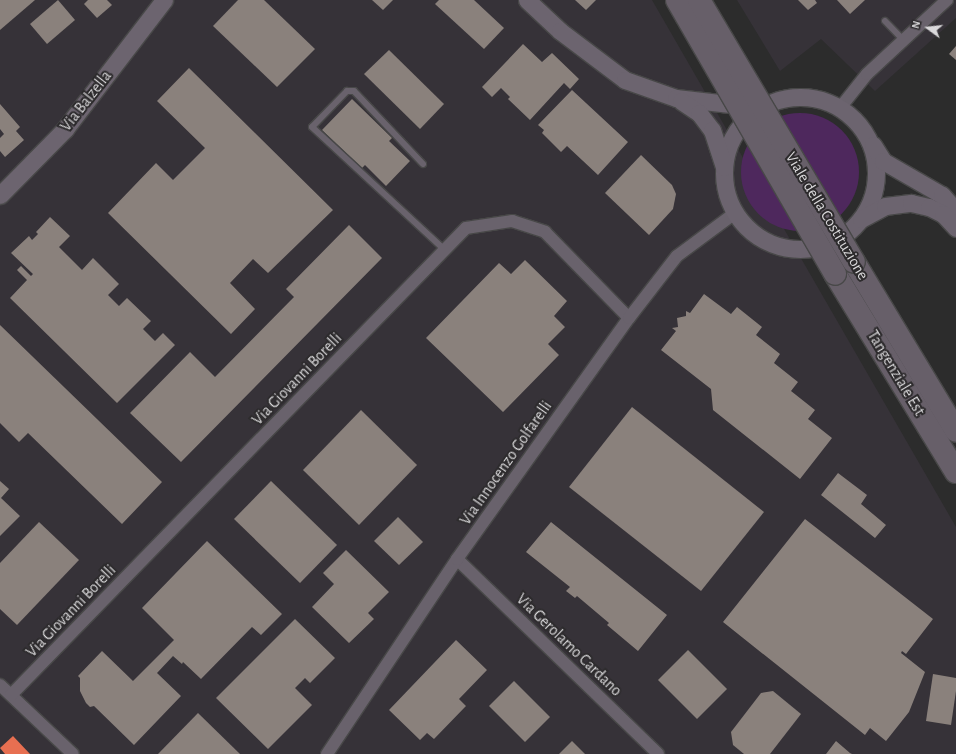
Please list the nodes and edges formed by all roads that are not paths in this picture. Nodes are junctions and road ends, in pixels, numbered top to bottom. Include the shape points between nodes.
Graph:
1 (164, 0) edge
2 (527, 0) edge
3 (677, 0) edge
4 (699, 0) edge
5 (947, 0) edge
6 (885, 21) dead end
7 (904, 40) junction
8 (676, 98) junction
9 (760, 108) junction
10 (840, 108) junction
11 (868, 139) junction
12 (423, 164) dead end
13 (724, 167) junction
14 (0, 195) edge
15 (956, 211) edge
16 (735, 213) junction
17 (861, 219) junction
18 (956, 228) edge
19 (444, 250) junction
20 (835, 274) joint
21 (629, 318) junction
22 (956, 431) edge
23 (956, 472) edge
24 (457, 559) junction
25 (0, 685) edge
26 (11, 695) junction
27 (73, 754) edge
28 (327, 754) edge
29 (658, 754) edge

1 - 14 street, Via Balzella via 65,129
2 - 8 street via 560,31 625,80
3 - 20 highway, Viale della Costituzione, bridge
4 - 22 highway, Viale della Costituzione, bridge
5 - 7 street
6 - 7 lane
7 - 10 street via 867,74
8 - 9 street
8 - 13 street via 699,112 712,130
9 - 10 street via 779,100 800,97 820,99
9 - 13 street via 742,124 734,137
10 - 11 street via 861,127
11 - 15 street via 883,161 942,195
11 - 17 street via 875,159 876,180 871,200
12 - 19 lane via 354,90 347,91 312,127
13 - 16 street via 726,191
16 - 17 street via 748,229 766,241 786,248 807,249 828,244 846,234
16 - 21 street, Via Innocenzo Golfarelli via 677,256
17 - 18 street via 885,206 911,203 929,207 943,214
19 - 21 street, Via Giovanni Borelli via 466,228 512,221 545,232
19 - 26 street, Via Giovanni Borelli
20 - 23 highway, Tangenziale Est
21 - 24 street, Via Innocenzo Golfarelli
24 - 28 street, Via Innocenzo Golfarelli
24 - 29 street, Via Gerolamo Cardano
25 - 26 street
26 - 27 street

